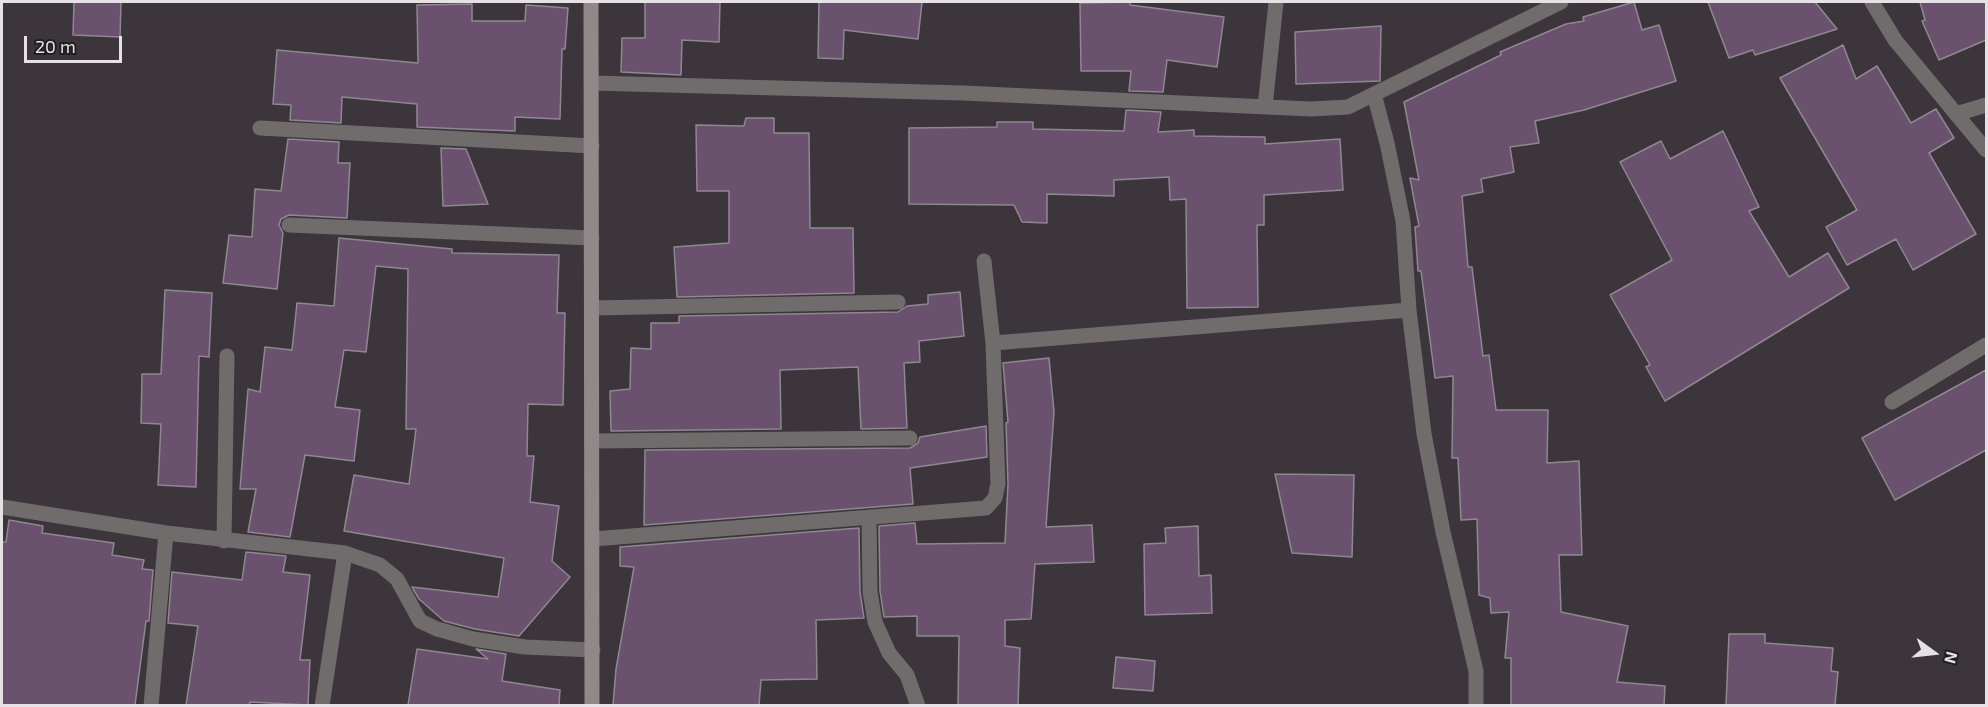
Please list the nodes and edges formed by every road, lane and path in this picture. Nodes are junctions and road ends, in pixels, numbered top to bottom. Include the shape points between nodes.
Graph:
1 (591, 2) edge
2 (1276, 2) edge
3 (1561, 2) edge
4 (1872, 2) edge
5 (592, 83) junction
6 (1374, 94) junction
7 (1986, 105) edge
8 (1265, 107) junction
9 (1956, 114) junction
10 (260, 128) dead end
11 (592, 146) junction
12 (1986, 150) edge
13 (289, 225) dead end
14 (592, 238) junction
15 (984, 261) dead end
16 (898, 302) dead end
17 (592, 308) junction
18 (1409, 310) junction
19 (993, 343) junction
20 (1986, 345) edge
21 (227, 356) dead end
22 (1892, 402) dead end
23 (909, 438) dead end
24 (592, 441) junction
25 (2, 507) edge
26 (869, 517) junction
27 (166, 533) junction
28 (593, 539) junction
29 (224, 541) junction
30 (345, 554) junction
31 (593, 650) junction
32 (151, 705) edge
33 (322, 705) edge
34 (592, 705) edge
35 (918, 705) edge
36 (1476, 705) edge

1 - 5 street
2 - 8 street
3 - 6 street
4 - 9 street via 1895,40
5 - 8 street
5 - 11 street
6 - 8 street via 1348,107
6 - 18 street via 1403,221
7 - 9 street
9 - 12 street
10 - 11 street
11 - 14 street
13 - 14 street
14 - 17 street
15 - 19 street
16 - 17 street
17 - 24 street
18 - 19 street
18 - 36 street via 1424,434 1476,671
19 - 26 street via 998,484 995,498 986,508
20 - 22 street
21 - 29 street
23 - 24 street
24 - 28 street
25 - 27 street
26 - 28 street
26 - 35 street via 870,592 875,622 890,653 907,675
27 - 29 street
27 - 32 street
28 - 31 street
29 - 30 street
30 - 31 street via 380,566 397,579 420,621 437,629 525,647
30 - 33 street
31 - 34 street

